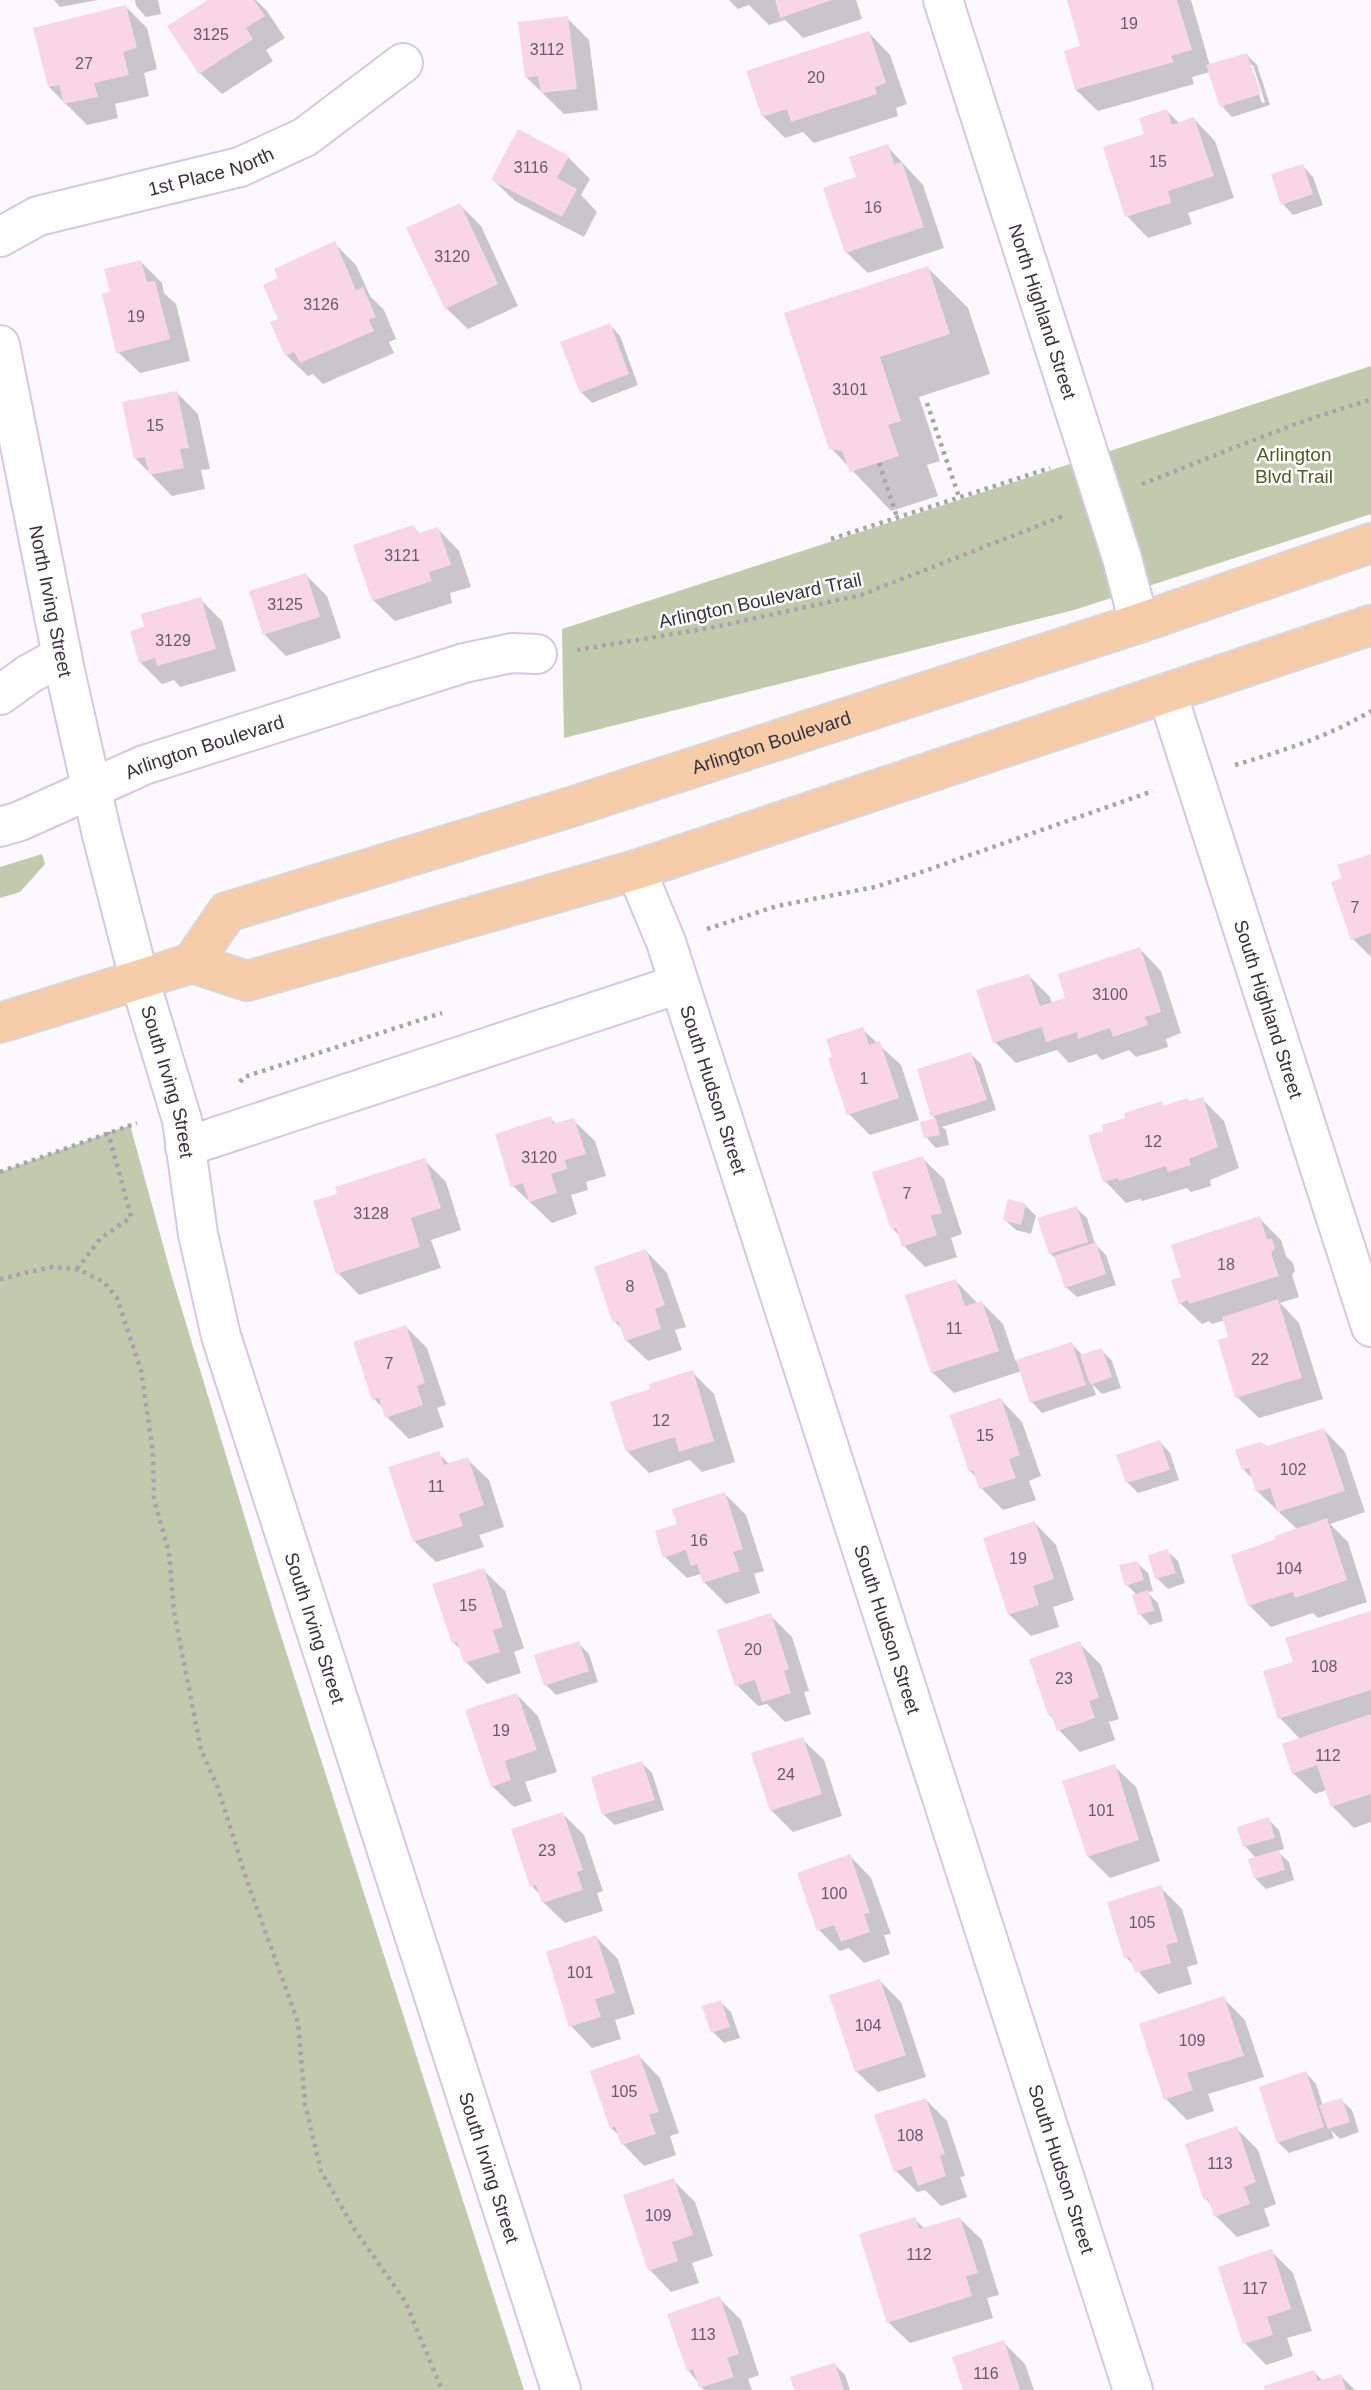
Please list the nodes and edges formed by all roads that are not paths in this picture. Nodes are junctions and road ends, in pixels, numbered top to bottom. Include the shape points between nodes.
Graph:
1 (943, 0) edge
2 (403, 63) dead end
3 (0, 237) edge
4 (0, 345) edge
5 (1371, 543) edge
6 (1139, 623) junction
7 (1371, 625) edge
8 (537, 654) road end
9 (62, 656) junction
10 (1167, 693) junction
11 (0, 695) edge
12 (92, 789) junction
13 (0, 827) edge
14 (107, 856) joint
15 (636, 870) junction
16 (192, 963) junction
17 (139, 978) junction
18 (680, 984) junction
19 (0, 1023) edge
20 (185, 1147) junction
21 (1371, 1327) edge
22 (561, 2390) edge
23 (1133, 2390) edge

1 - 6 street, North Highland Street
2 - 3 street, 1st Place North via 305,137 240,167 37,216
4 - 9 street, North Irving Street
5 - 6 highway, Arlington Boulevard
6 - 16 highway, Arlington Boulevard via 571,807 227,912
7 - 10 highway
8 - 12 street, Arlington Boulevard via 512,653 464,663 144,765
9 - 11 street
9 - 12 street, North Irving Street
10 - 15 highway
10 - 21 street, South Highland Street
12 - 13 street, Arlington Boulevard
12 - 14 street, North Irving Street
14 - 17 street, South Irving Street
15 - 16 highway via 247,981
15 - 18 street, South Hudson Street
16 - 17 highway
17 - 19 highway
17 - 20 street, South Irving Street via 182,1120
18 - 20 street
18 - 23 street, South Hudson Street
20 - 22 street, South Irving Street via 207,1282 221,1336

